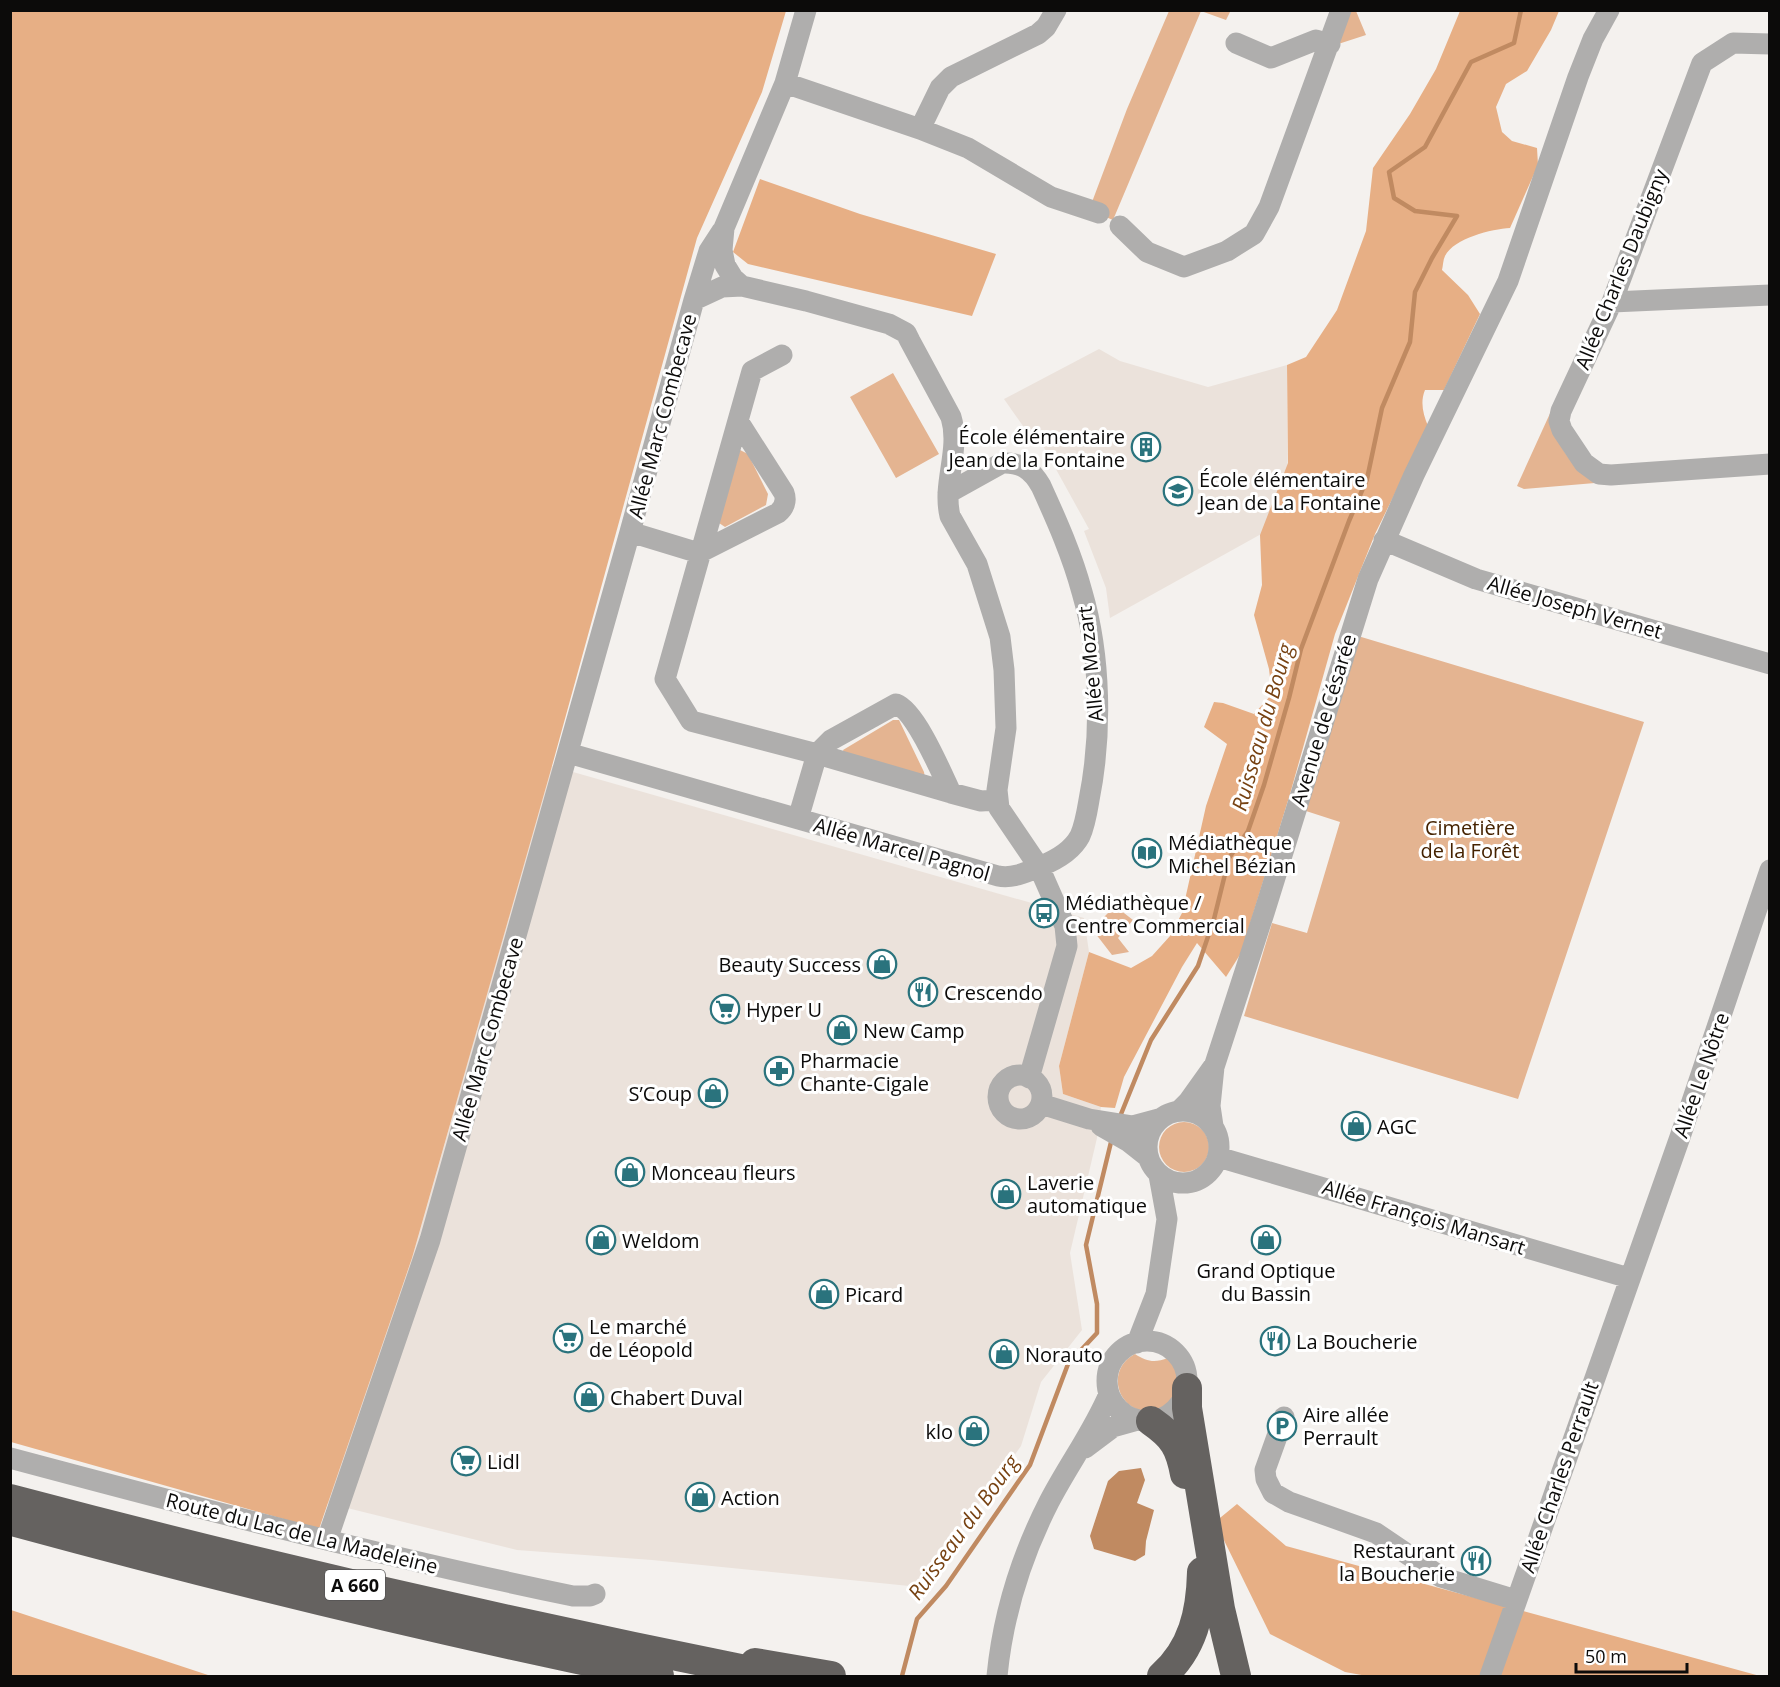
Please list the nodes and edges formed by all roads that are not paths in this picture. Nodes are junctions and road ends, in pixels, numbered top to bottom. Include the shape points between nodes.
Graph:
1 (806, 10) edge
2 (1056, 10) edge
3 (1341, 10) edge
4 (1597, 10) edge
5 (1609, 10) edge
6 (1593, 39) junction
7 (1236, 43) dead end
8 (1330, 44) junction
9 (1770, 44) edge
10 (785, 83) junction
11 (921, 129) junction
12 (1099, 213) dead end
13 (1120, 226) dead end
14 (724, 228) junction
15 (742, 286) junction
16 (1770, 295) edge
17 (694, 300) junction
18 (1612, 302) junction
19 (782, 355) dead end
20 (738, 421) junction
21 (1770, 464) edge
22 (948, 500) junction
23 (630, 532) junction
24 (1384, 540) junction
25 (699, 554) junction
26 (1770, 664) edge
27 (568, 753) junction
28 (817, 754) junction
29 (951, 793) junction
30 (997, 800) junction
31 (798, 819) junction
32 (1039, 867) junction
33 (1770, 870) edge
34 (1214, 1067) junction
35 (1029, 1077) junction
36 (1041, 1104) junction
37 (1169, 1115) junction
38 (1212, 1126) junction
39 (1131, 1134) junction
40 (1218, 1157) junction
41 (1154, 1166) junction
42 (1191, 1182) junction
43 (1167, 1220) junction
44 (1629, 1278) junction
45 (1156, 1294) junction
46 (1137, 1343) junction
47 (1175, 1352) junction
48 (1187, 1388) junction
49 (1109, 1394) junction
50 (1284, 1417) dead end
51 (1145, 1421) junction
52 (1078, 1454) junction
53 (10, 1458) edge
54 (10, 1499) edge
55 (10, 1521) edge
56 (327, 1540) junction
57 (595, 1593) dead end
58 (1515, 1600) junction
59 (701, 1662) junction
60 (593, 1663) junction
61 (627, 1677) edge
62 (659, 1677) edge
63 (775, 1677) edge
64 (831, 1677) edge
65 (997, 1677) edge
66 (1162, 1677) edge
67 (1236, 1677) edge
68 (1490, 1677) edge

1 - 10 street, Allée Marc Combecave
2 - 11 street via 1038,34 951,77 935,97
3 - 8 street
4 - 6 street
5 - 6 street
6 - 24 street, Avenue de Césarée via 1508,281
7 - 8 street via 1271,58 1316,40
8 - 13 street via 1269,207 1254,234 1227,251 1184,267 1147,252
9 - 18 street, Allée Charles Daubigny via 1732,43 1702,63
10 - 11 street
10 - 14 street, Allée Marc Combecave
11 - 12 street via 968,148 1052,196
14 - 15 street, Allée Marc Combecave via 725,265
14 - 17 street, Allée Marc Combecave via 709,251
15 - 17 street, Allée Marc Combecave via 722,287
15 - 22 street via 876,320 906,333 954,427
16 - 18 street
17 - 23 street, Allée Marc Combecave
18 - 21 street, Allée Charles Daubigny via 1559,421 1566,439 1584,463 1599,474 1611,475
19 - 20 street via 752,371
20 - 25 street
20 - 25 street via 784,493 785,501 778,513
22 - 30 street via 950,516 977,564 1000,637 1006,728
22 - 32 street, Allée Mozart via 1002,463 1017,464 1030,471 1056,520 1085,602 1097,696 1097,744 1091,791 1079,837 1066,852
23 - 25 street, Allée Marc Combecave
23 - 27 street, Allée Marc Combecave
24 - 26 street, Allée Joseph Vernet via 1476,579
24 - 34 street, Avenue de Césarée via 1356,614
25 - 28 street via 665,679 690,721
27 - 31 street, Allée Marcel Pagnol
27 - 56 street, Allée Marc Combecave via 430,1240
28 - 29 street
28 - 29 street via 831,740 896,704 909,713
28 - 31 street, Allée Marcel Pagnol
29 - 30 street via 981,801
30 - 32 street
31 - 32 street, Allée Marcel Pagnol via 998,876 1013,876
32 - 35 street via 1065,926 1067,946
33 - 44 street, Allée Le Nôtre
34 - 37 street, Avenue de Césarée via 1188,1102
34 - 38 street, Avenue de Césarée
35 - 36 street via 1038,1085
35 - 36 street via 1014,1076 1002,1085 998,1092 1000,1106 1009,1116 1022,1119 1034,1114
36 - 39 street
37 - 38 street via 1195,1113
37 - 39 street
37 - 41 street via 1153,1126 1148,1136 1146,1147
38 - 40 street via 1217,1135
39 - 41 street
40 - 42 street via 1208,1173
40 - 44 street, Allée François Mansart
41 - 42 street via 1169,1181
41 - 43 street
42 - 43 street
43 - 45 street
44 - 58 street, Allée Charles Perrault
45 - 46 street
45 - 47 street via 1161,1322
46 - 47 street via 1152,1341
46 - 49 street via 1126,1347 1109,1368
47 - 48 street via 1187,1375
48 - 51 street via 1175,1411 1164,1418
48 - 67 highway via 1220,1609
49 - 51 street via 1125,1415
49 - 52 street
50 - 58 street via 1265,1470 1273,1493 1376,1533 1441,1577
51 - 52 street via 1113,1427
51 - 66 highway via 1173,1438 1180,1451 1202,1568 1200,1609 1194,1627 1185,1649
52 - 65 street via 1049,1502 1025,1556 1006,1616
53 - 56 street, Route du Lac de La Madeleine
54 - 59 highway, A 660 via 460,1610
55 - 60 highway, A 660 via 174,1565
56 - 57 street, Route du Lac de La Madeleine via 564,1594 583,1597
58 - 68 street, Allée Charles Perrault
59 - 63 highway, A 660
59 - 64 highway via 753,1663
60 - 61 highway
60 - 62 highway, A 660

